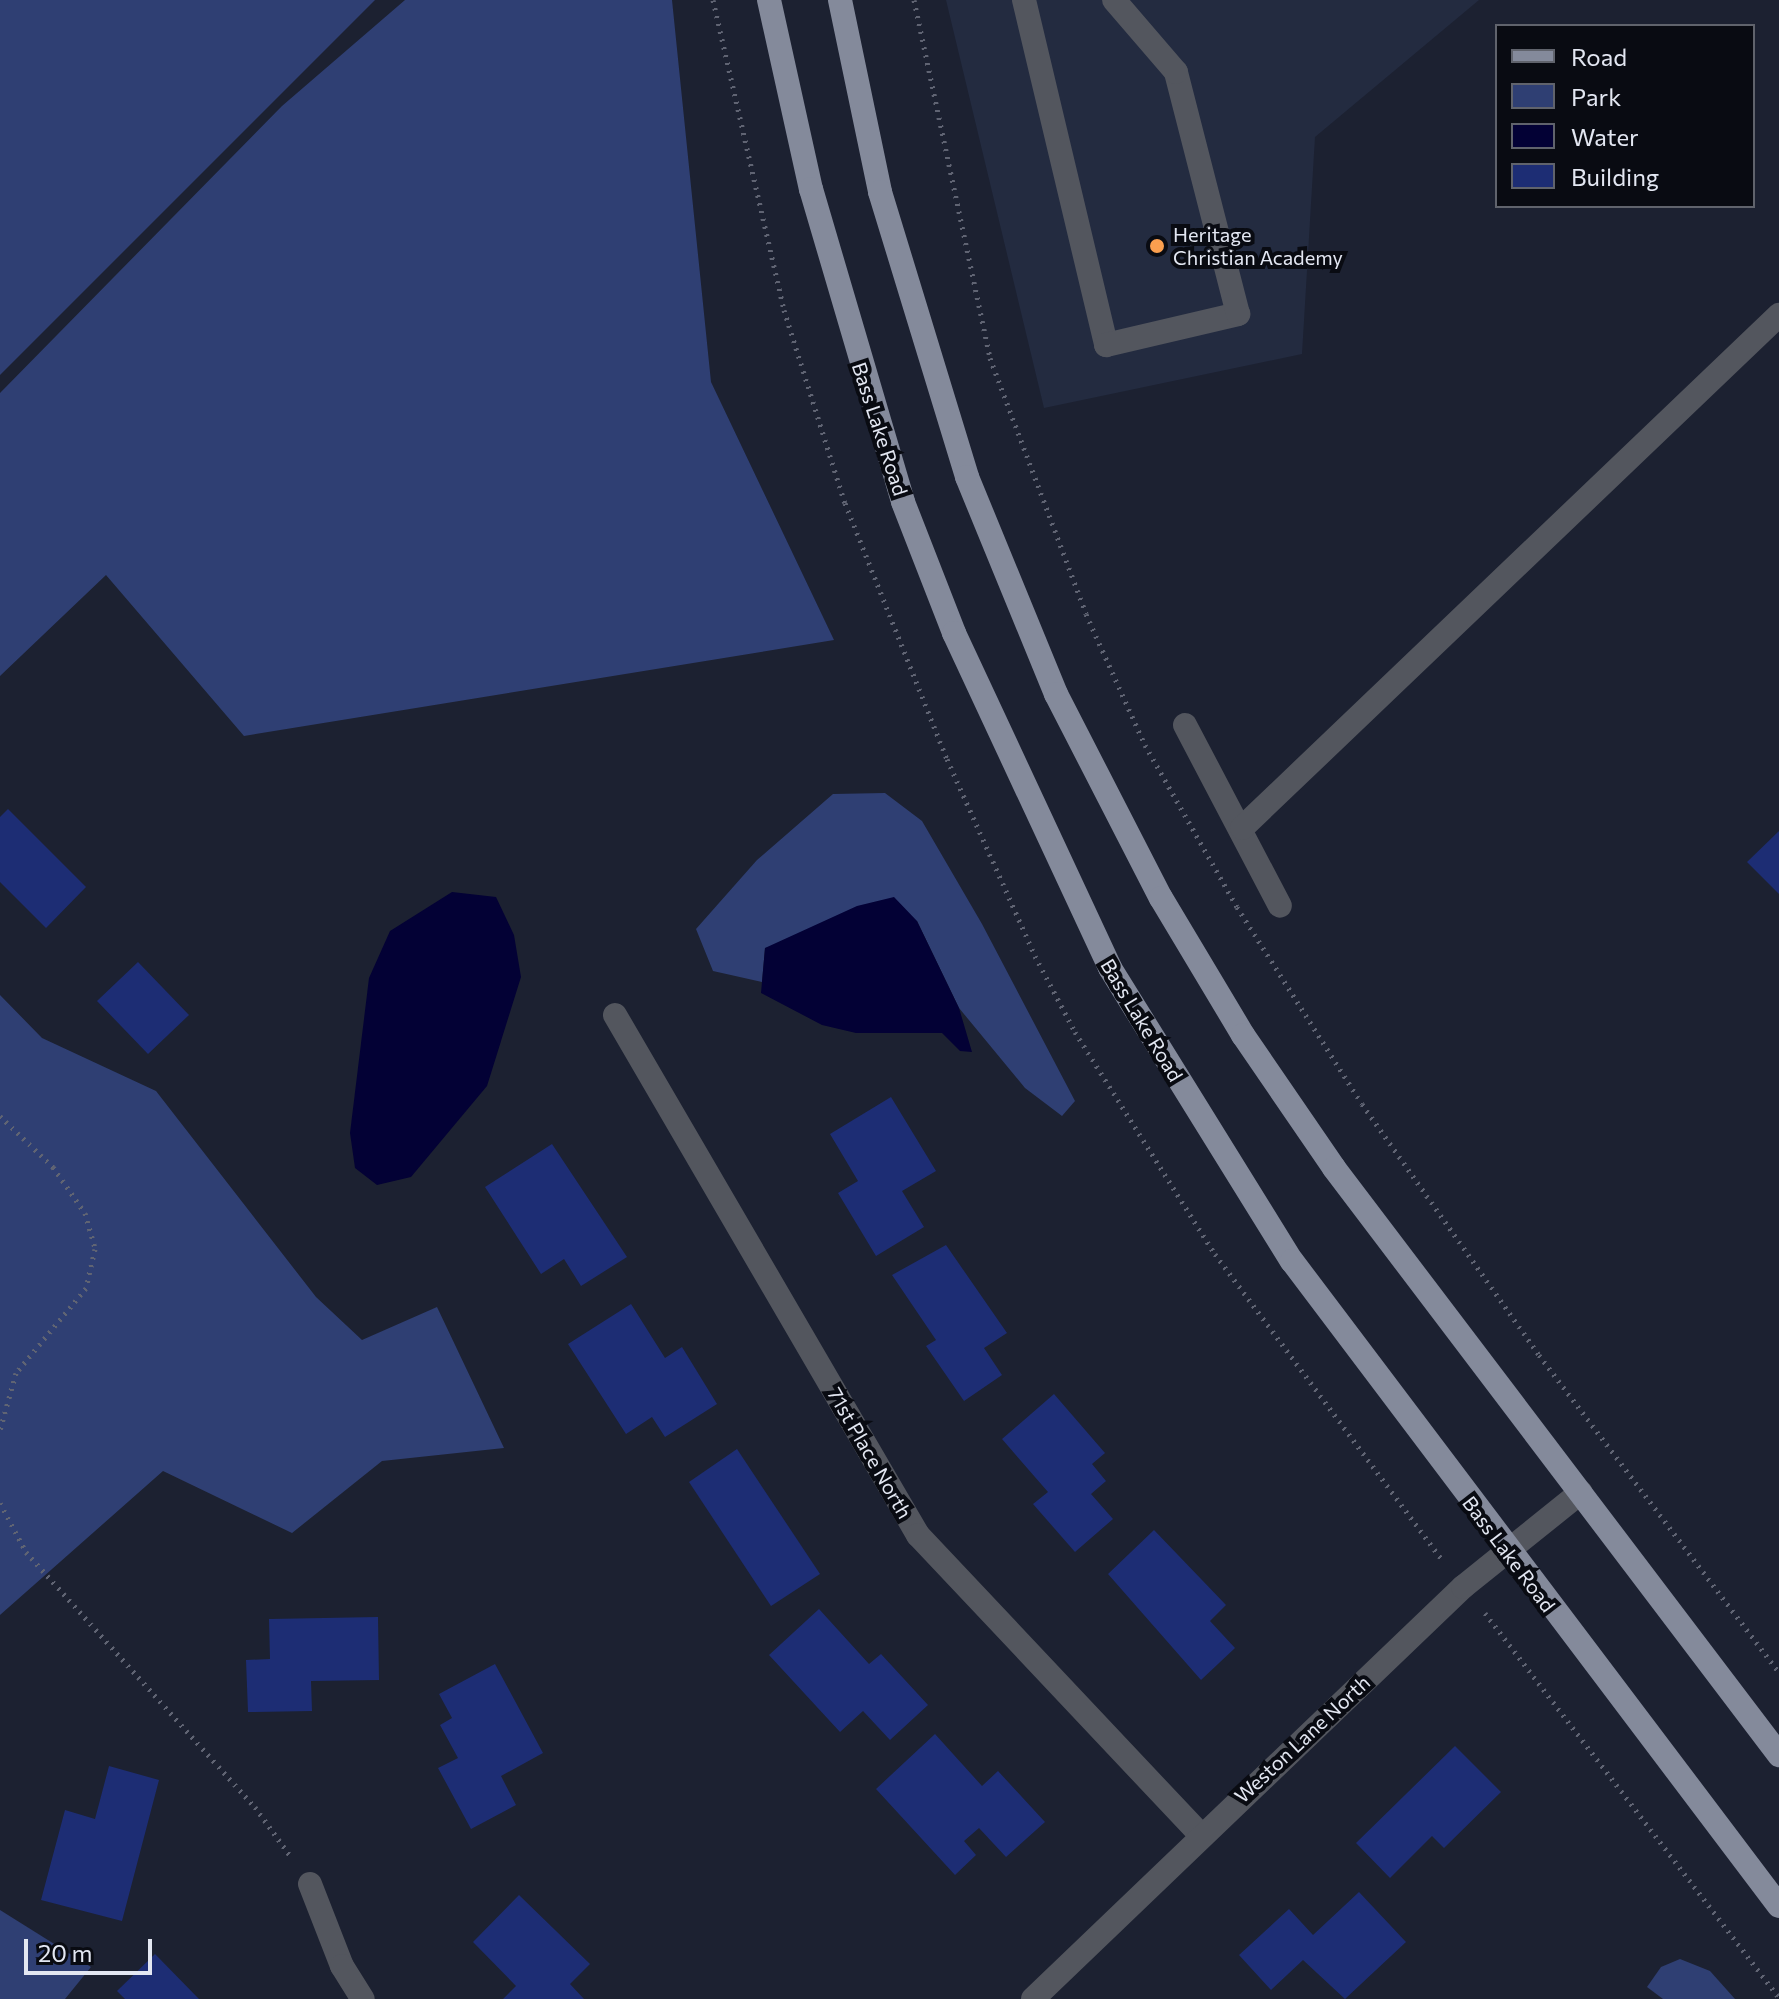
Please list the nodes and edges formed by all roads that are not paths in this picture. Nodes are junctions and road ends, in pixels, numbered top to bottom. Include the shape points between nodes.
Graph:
1 (769, 0) edge
2 (840, 0) edge
3 (1024, 0) edge
4 (1114, 0) edge
5 (1779, 315) edge
6 (1185, 725) dead end
7 (1242, 828) junction
8 (1280, 906) dead end
9 (615, 1015) dead end
10 (1581, 1492) junction
11 (1505, 1549) junction
12 (1779, 1755) edge
13 (1201, 1835) junction
14 (310, 1884) road end
15 (1779, 1906) edge
16 (363, 1999) edge
17 (1033, 1999) edge

1 - 11 main road, Bass Lake Road via 815,205 903,502 954,633 1064,876 1123,992 1239,1183
2 - 10 main road via 880,192 926,357 1009,590 1105,793 1268,1071
3 - 4 street via 1106,345 1238,314 1176,72
5 - 7 street
6 - 7 street
7 - 8 street
9 - 13 street, 71st Place North via 918,1535
10 - 11 street, Weston Lane North
10 - 12 main road
11 - 13 street, Weston Lane North
11 - 15 main road, Bass Lake Road
13 - 17 street, Weston Lane North
14 - 16 street via 342,1966

